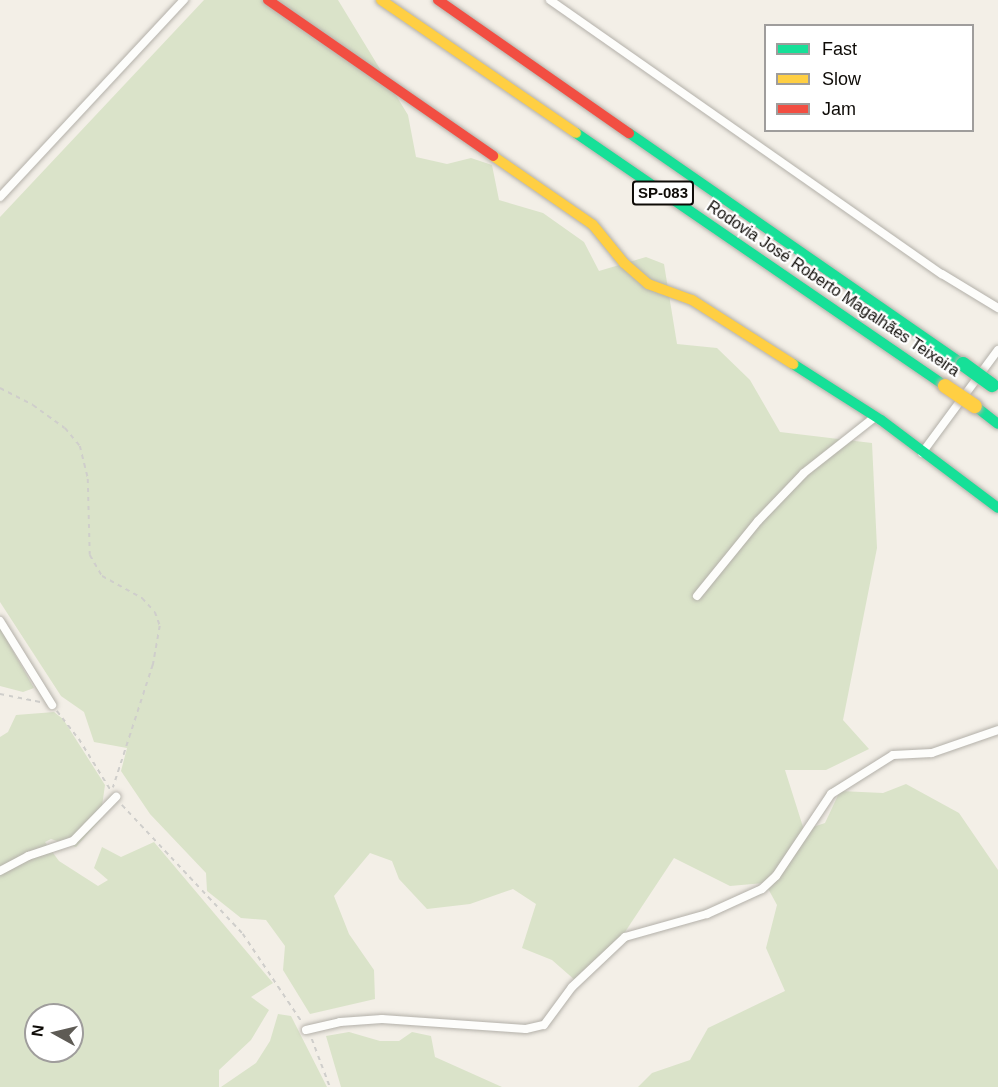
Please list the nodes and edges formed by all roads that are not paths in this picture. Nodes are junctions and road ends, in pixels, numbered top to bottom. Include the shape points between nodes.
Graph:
1 (184, 0) edge
2 (268, 0) edge
3 (381, 0) edge
4 (438, 0) edge
5 (550, 0) edge
6 (0, 197) edge
7 (998, 308) edge
8 (998, 350) edge
9 (995, 387) edge
10 (875, 417) junction
11 (998, 424) edge
12 (922, 453) junction
13 (998, 508) edge
14 (698, 596) dead end
15 (0, 621) edge
16 (52, 705) road end
17 (998, 730) edge
18 (116, 797) road end
19 (0, 871) edge
20 (306, 1030) road end

1 - 6 street
2 - 10 main road via 593,225 624,263 648,284 692,300
3 - 11 main road, Rodovia José Roberto Magalhães Teixeira / SP-083, bridge
4 - 9 main road, Rodovia José Roberto Magalhães Teixeira / SP-083, bridge
5 - 7 street via 942,274
8 - 12 street
10 - 12 main road
10 - 14 street via 804,473 758,521
12 - 13 main road
15 - 16 street
17 - 20 street via 932,753 893,755 831,794 776,876 762,889 707,914 625,937 572,987 544,1025 526,1029 382,1018
18 - 19 street via 73,842 28,856

